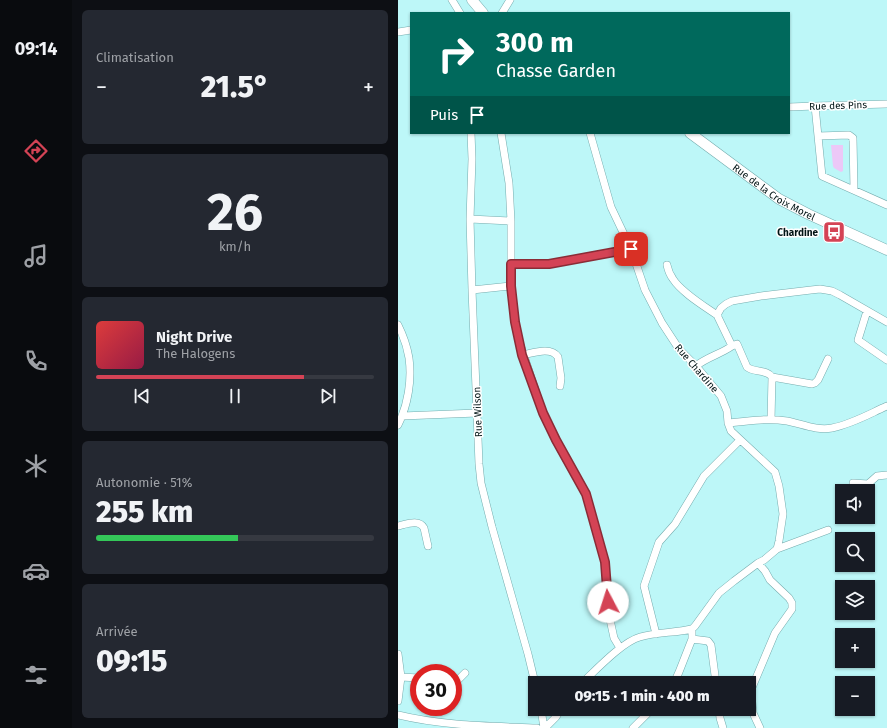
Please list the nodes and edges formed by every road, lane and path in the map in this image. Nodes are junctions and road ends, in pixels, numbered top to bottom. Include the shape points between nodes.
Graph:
1 (452, 0) edge
2 (472, 0) edge
3 (510, 0) edge
4 (459, 12) edge
5 (482, 12) edge
6 (503, 12) edge
7 (410, 30) edge
8 (398, 32) edge
9 (887, 104) edge
10 (815, 106) junction
11 (790, 107) edge
12 (470, 134) edge
13 (502, 134) edge
14 (590, 134) edge
15 (691, 134) edge
16 (818, 136) junction
17 (854, 190) junction
18 (887, 206) edge
19 (470, 219) junction
20 (511, 220) junction
21 (631, 249) junction
22 (887, 250) edge
23 (511, 264) junction
24 (667, 265) dead end
25 (511, 286) junction
26 (472, 290) junction
27 (867, 311) junction
28 (717, 315) junction
29 (887, 322) edge
30 (398, 325) edge
31 (732, 346) junction
32 (522, 355) junction
33 (828, 359) dead end
34 (887, 360) edge
35 (696, 366) junction
36 (772, 378) junction
37 (560, 386) dead end
38 (887, 406) edge
39 (477, 413) junction
40 (402, 416) junction
41 (771, 420) junction
42 (728, 423) junction
43 (398, 425) edge
44 (740, 440) junction
45 (887, 475) edge
46 (853, 483) dead end
47 (398, 526) edge
48 (828, 530) dead end
49 (428, 546) dead end
50 (777, 549) junction
51 (758, 563) junction
52 (692, 629) junction
53 (656, 634) junction
54 (692, 639) junction
55 (620, 648) junction
56 (398, 654) edge
57 (400, 673) edge
58 (465, 673) dead end
59 (410, 676) edge
60 (462, 676) edge
61 (533, 676) edge
62 (590, 676) edge
63 (677, 676) edge
64 (715, 676) edge
65 (398, 701) edge
66 (398, 715) edge
67 (542, 716) edge
68 (557, 716) edge
69 (645, 716) edge
70 (720, 716) edge
71 (480, 727) edge
72 (537, 728) edge
73 (544, 728) edge
74 (633, 728) edge
75 (723, 728) edge
76 (760, 728) edge

1 - 4 street
2 - 5 main road
3 - 6 street
7 - 8 street
9 - 10 street, Rue des Pins
10 - 11 street, Rue des Pins
10 - 16 street
12 - 19 street, Rue Wilson
13 - 20 street
14 - 21 street, Rue Chardine via 611,207
15 - 22 main road, Rue de la Croix Morel via 779,199
16 - 17 street via 822,176
16 - 17 street via 849,135 853,138
17 - 18 street
19 - 20 street
19 - 26 street, Rue Wilson
20 - 23 street
21 - 23 street via 549,264
21 - 35 street, Rue Chardine via 645,290 658,316 679,349
23 - 25 street
24 - 28 street via 669,273 679,286
25 - 26 street
25 - 32 street
26 - 39 street, Rue Wilson
27 - 28 street via 832,291 820,289 732,302 721,308
27 - 29 street
27 - 34 street via 858,340
28 - 31 street
30 - 40 street via 406,343 410,366 408,395
31 - 35 street
31 - 36 street via 737,344 749,369 770,374
32 - 37 street via 548,350 556,354 562,378
32 - 55 street via 543,413 586,494 605,562 609,615 614,638
33 - 36 street via 815,383
35 - 42 street, Rue Chardine via 721,396
36 - 41 street
38 - 41 street via 832,428
39 - 40 street
39 - 61 street, Rue Wilson via 481,483
40 - 43 street
41 - 42 street
42 - 44 street, Rue Chardine via 731,431
44 - 50 street, Rue Chardine via 775,472 783,514
44 - 53 street via 704,476 675,524 659,542 644,586
45 - 46 street via 877,476 868,484
47 - 49 street via 421,524
48 - 50 street
50 - 51 street
51 - 52 street via 719,594
51 - 76 street via 792,603 792,608 775,634 751,690 754,713
52 - 53 street
52 - 54 street
53 - 55 street via 639,637
54 - 63 street
54 - 64 street via 708,641 711,645
55 - 62 street
56 - 57 street
57 - 59 street
57 - 65 street
58 - 60 street
66 - 71 street
67 - 73 street
68 - 73 street
69 - 74 street
70 - 75 street
71 - 72 street

